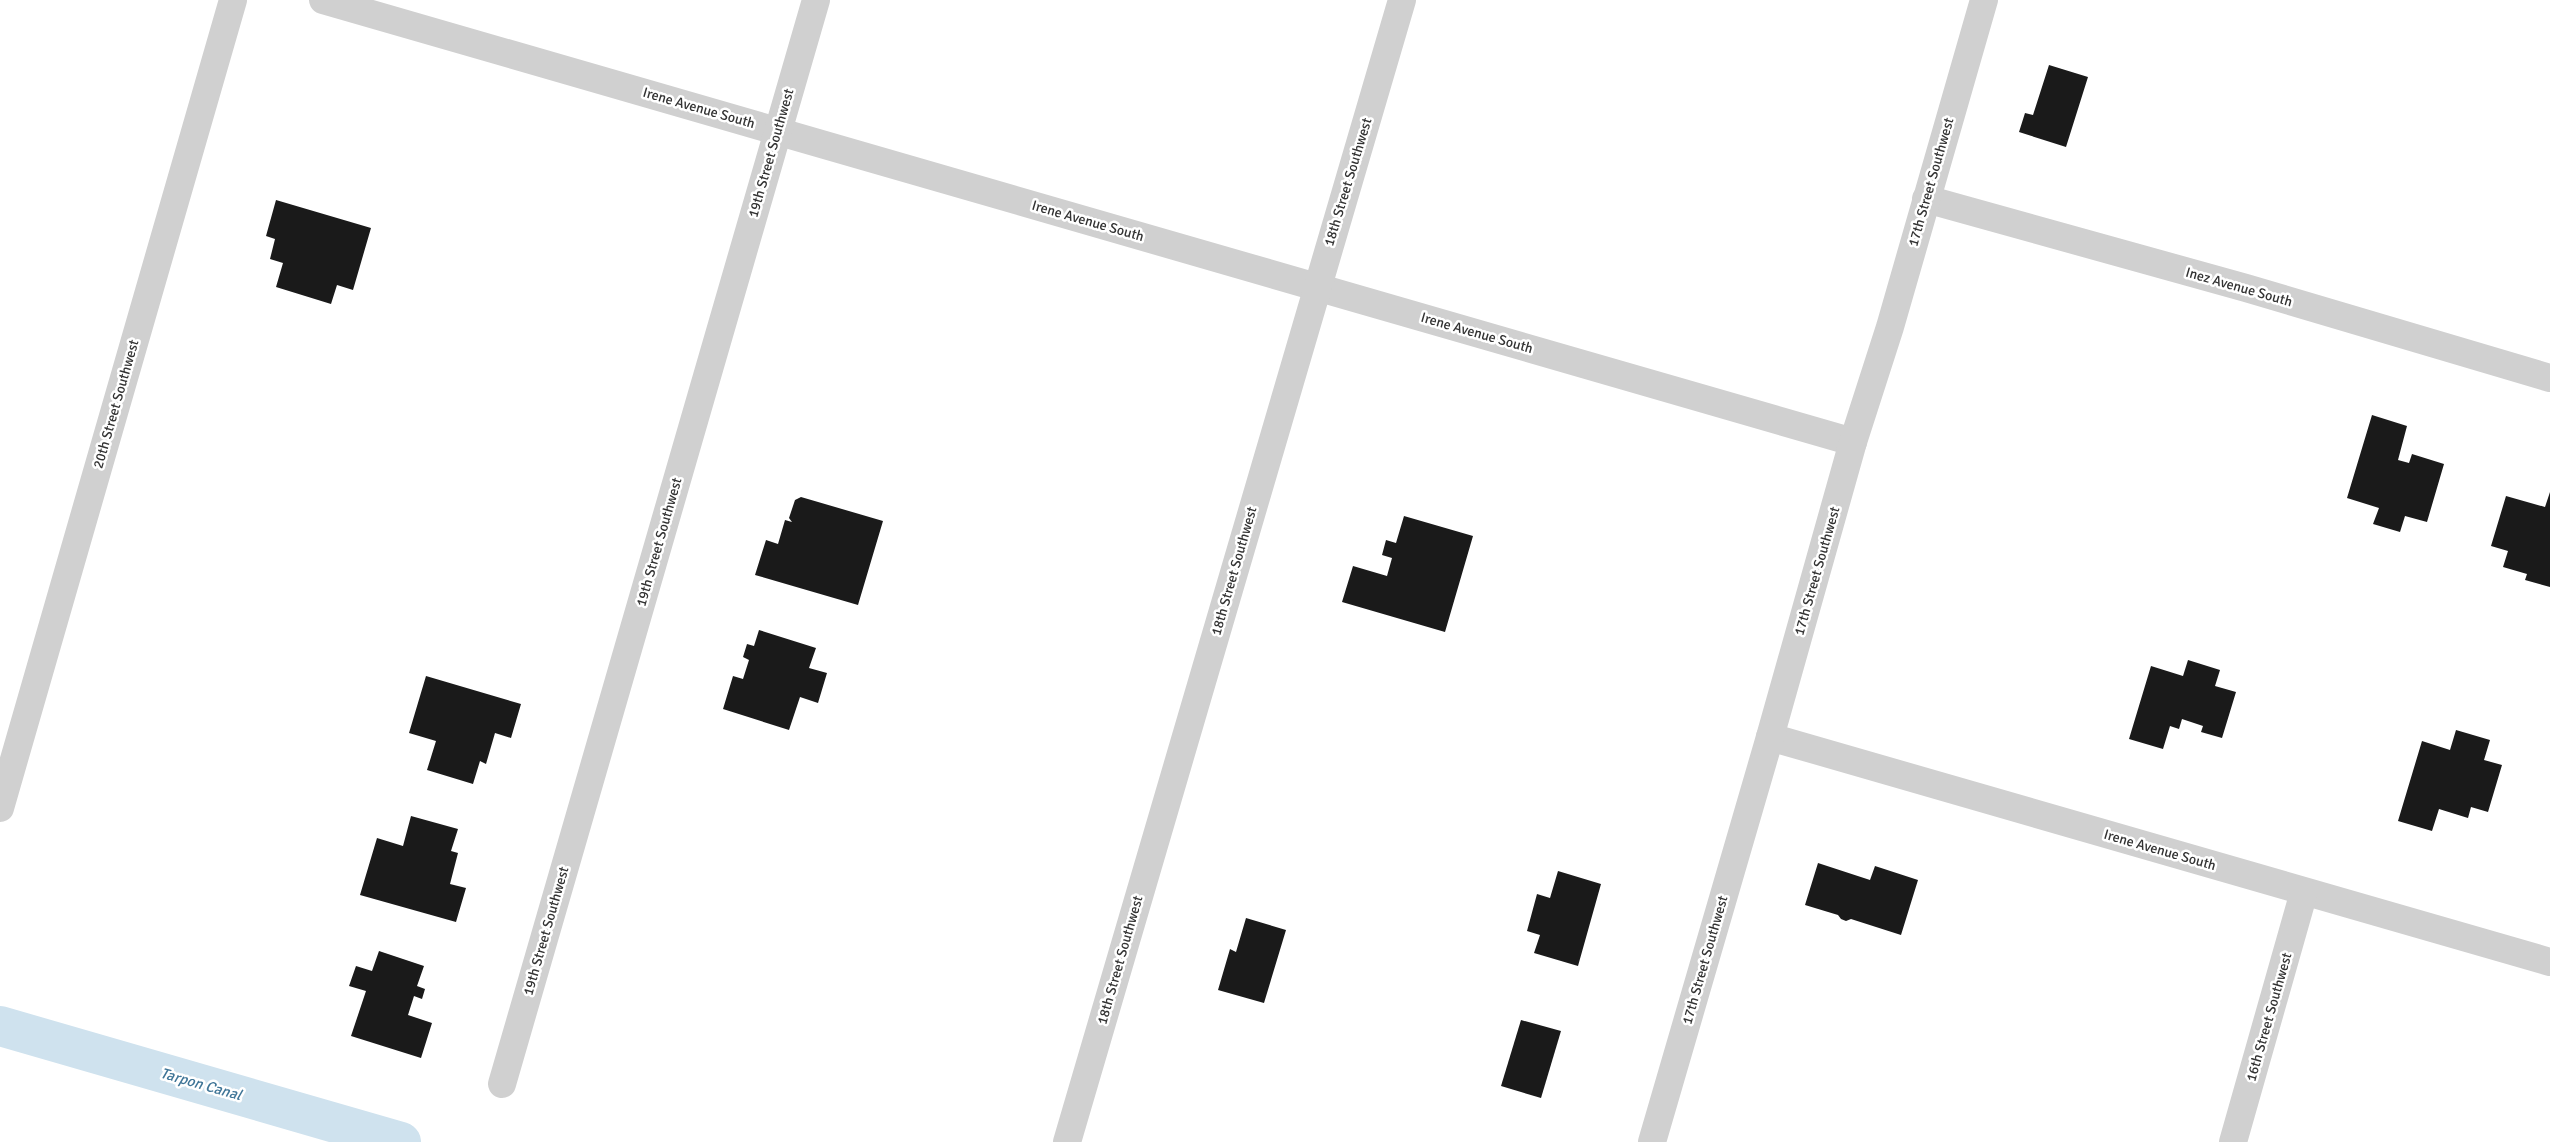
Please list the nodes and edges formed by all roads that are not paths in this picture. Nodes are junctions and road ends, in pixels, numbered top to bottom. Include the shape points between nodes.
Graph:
1 (233, 0) edge
2 (323, 0) edge
3 (816, 0) edge
4 (1402, 0) edge
5 (1984, 0) edge
6 (776, 131) junction
7 (1926, 199) junction
8 (1316, 287) junction
9 (2550, 378) edge
10 (1853, 442) junction
11 (1770, 737) junction
12 (0, 808) edge
13 (2304, 892) junction
14 (2550, 962) edge
15 (502, 1084) dead end
16 (1067, 1142) edge
17 (1652, 1142) edge
18 (2233, 1142) edge

1 - 12 street, 20th Street Southwest
2 - 6 street, Irene Avenue South
3 - 6 street, 19th Street Southwest
4 - 8 street, 18th Street Southwest
5 - 7 street, 17th Street Southwest
6 - 8 street, Irene Avenue South
6 - 15 street, 19th Street Southwest
7 - 9 street, Inez Avenue South via 2246,288
7 - 10 street, 17th Street Southwest
8 - 10 street, Irene Avenue South
8 - 16 street, 18th Street Southwest
10 - 11 street, 17th Street Southwest
11 - 13 street, Irene Avenue South
11 - 17 street, 17th Street Southwest
13 - 14 street, Irene Avenue South
13 - 18 street, 16th Street Southwest

